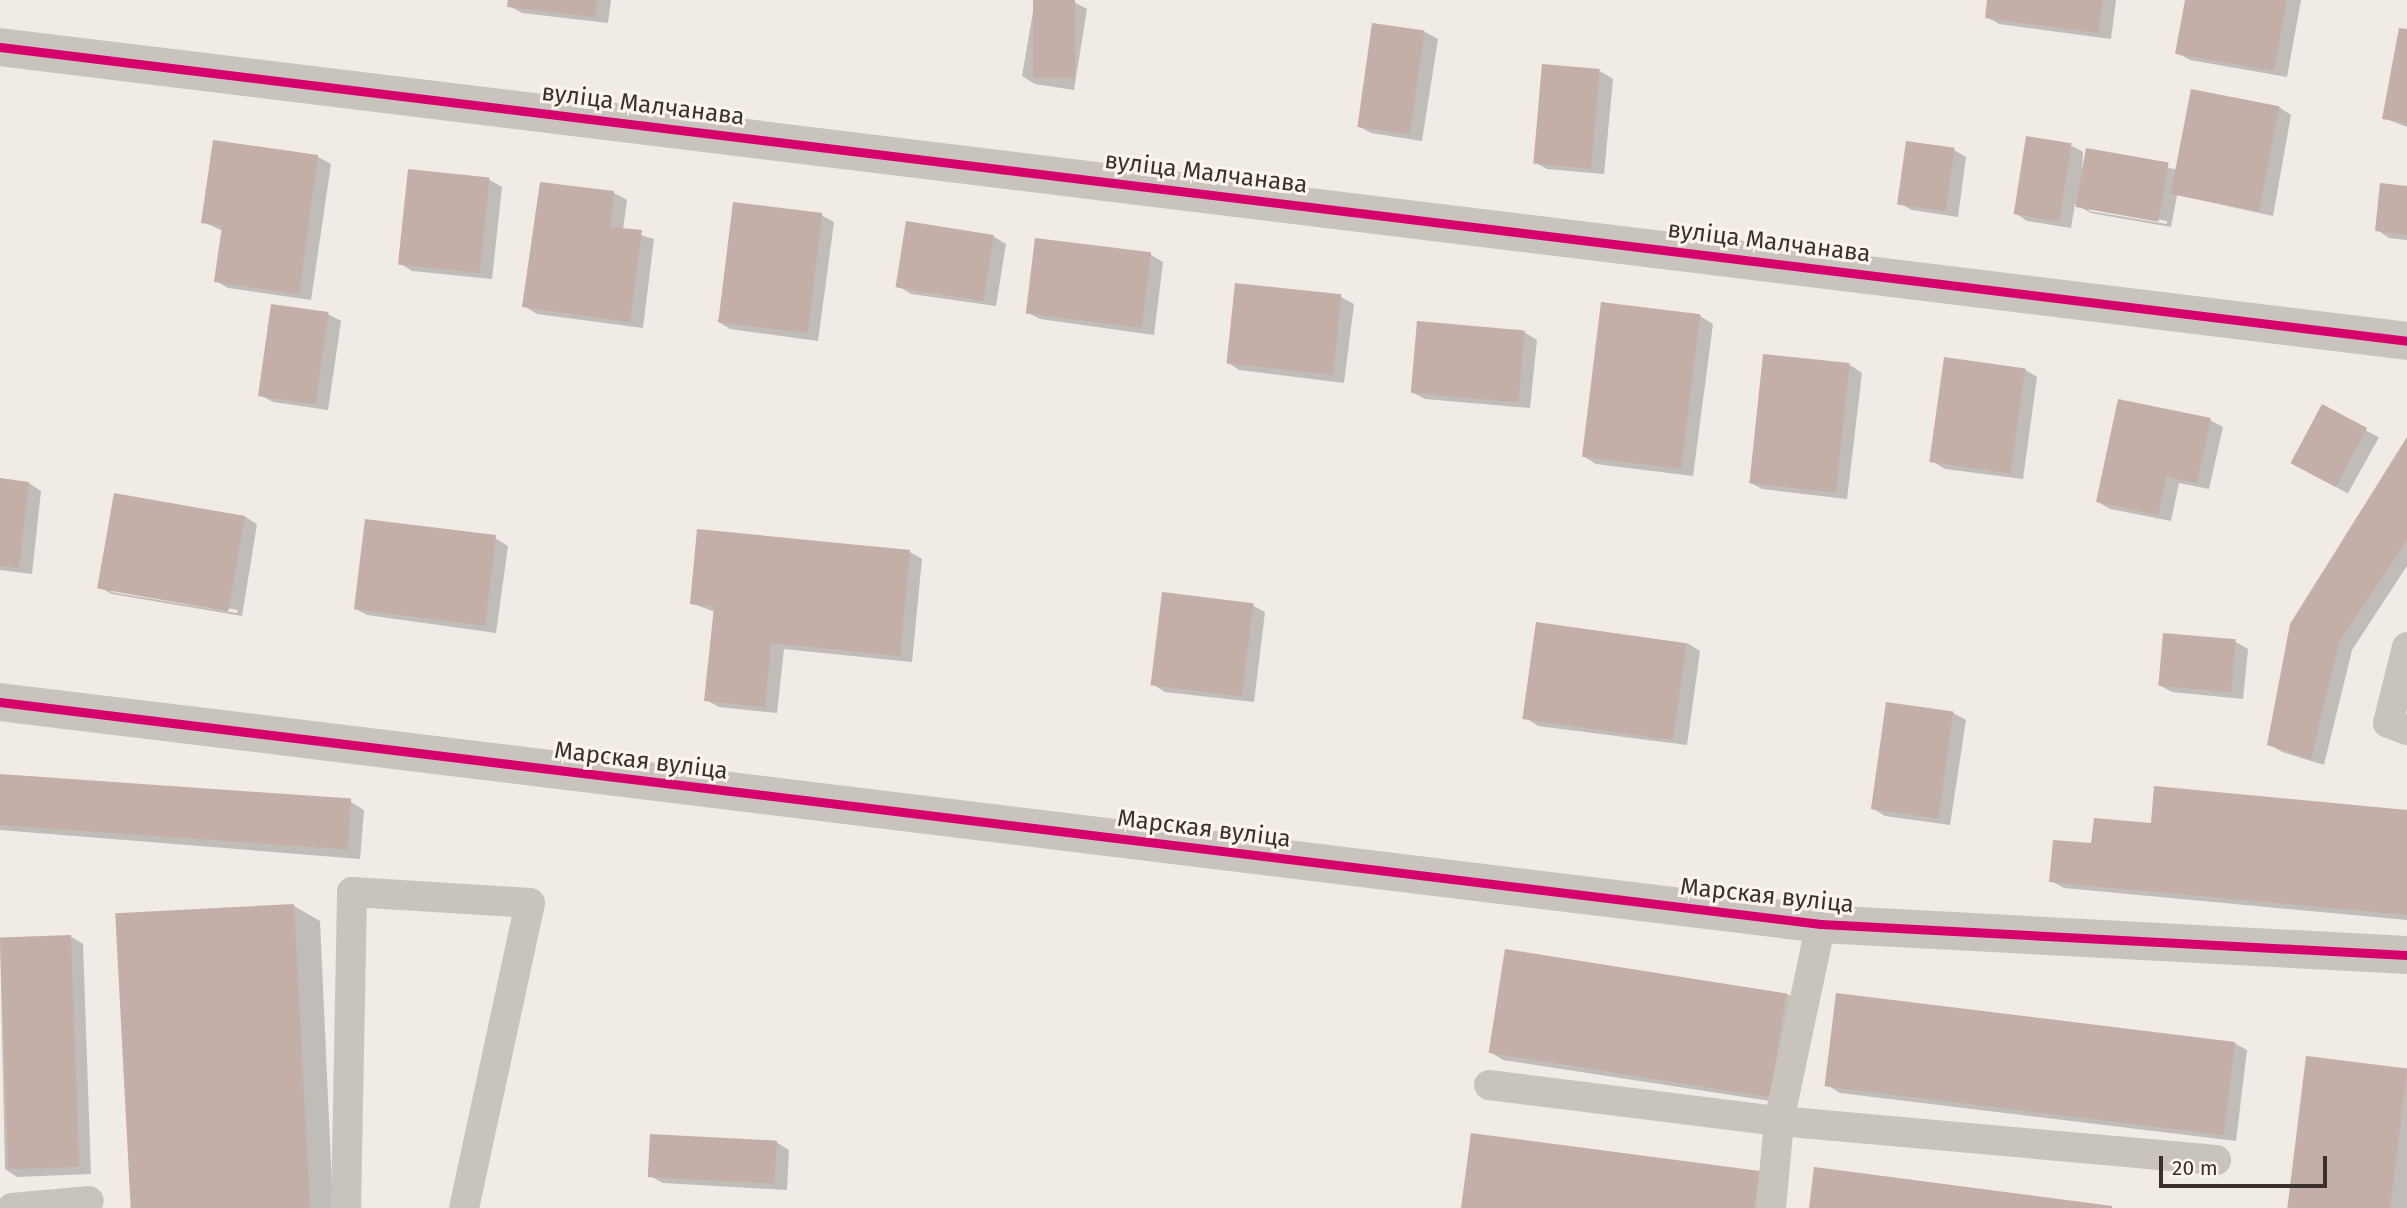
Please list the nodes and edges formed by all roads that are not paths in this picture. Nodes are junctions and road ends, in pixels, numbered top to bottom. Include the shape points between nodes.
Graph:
1 (0, 47) edge
2 (2407, 341) edge
3 (2407, 647) edge
4 (0, 702) edge
5 (2407, 730) edge
6 (1821, 924) junction
7 (2407, 955) edge
8 (1489, 1085) dead end
9 (1779, 1121) junction
10 (2216, 1160) dead end
11 (89, 1201) dead end
12 (12, 1208) edge
13 (346, 1208) edge
14 (464, 1208) edge
15 (1772, 1208) edge

1 - 2 street, вуліца Малчанава
3 - 5 lane via 2388,723
4 - 6 street, Марская вуліца
6 - 7 street, Марская вуліца
6 - 9 lane
8 - 9 lane
9 - 10 lane
9 - 15 lane
11 - 12 lane
13 - 14 lane via 352,892 530,903

